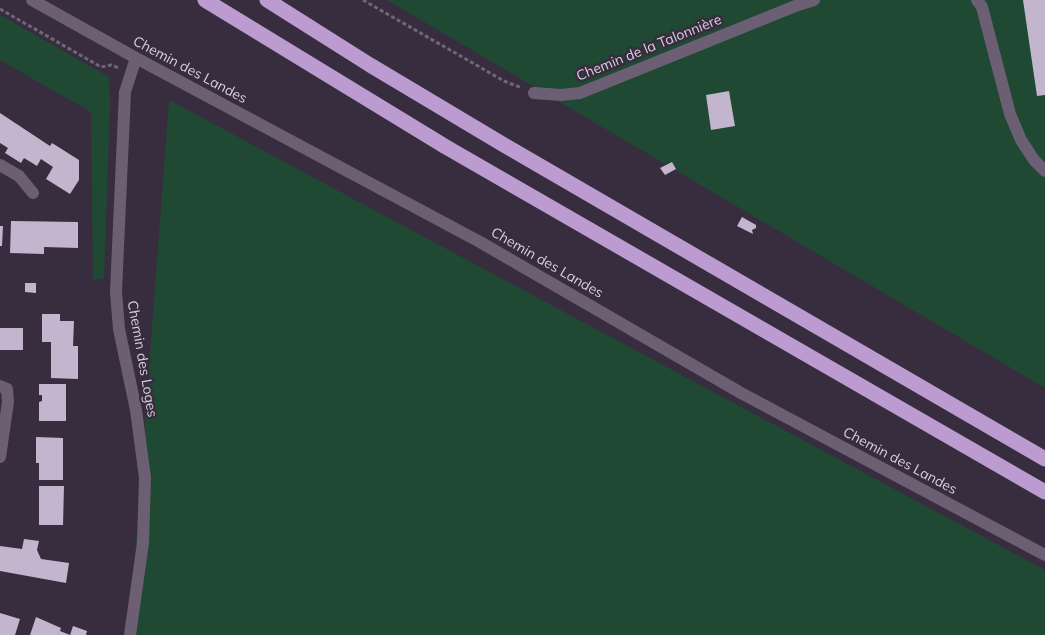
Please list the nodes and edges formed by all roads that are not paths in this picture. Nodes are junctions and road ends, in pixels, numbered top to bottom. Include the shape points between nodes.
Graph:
1 (32, 0) edge
2 (205, 0) edge
3 (266, 0) edge
4 (814, 0) edge
5 (977, 0) edge
6 (136, 58) junction
7 (534, 93) road end
8 (0, 165) edge
9 (1045, 170) edge
10 (33, 193) dead end
11 (0, 386) edge
12 (0, 458) edge
13 (1045, 459) edge
14 (1045, 492) edge
15 (1045, 555) edge
16 (130, 635) edge

1 - 6 street, Chemin des Landes
2 - 14 highway via 454,152
3 - 13 highway via 504,145
4 - 7 street, Chemin de la Talonnière via 580,93
5 - 9 street via 982,7 1010,114 1021,140
6 - 15 street, Chemin des Landes via 480,242 741,393
6 - 16 street, Chemin des Loges via 125,92 116,292 119,329 146,478 143,543
8 - 10 street via 19,176
11 - 12 street via 6,388 8,402

